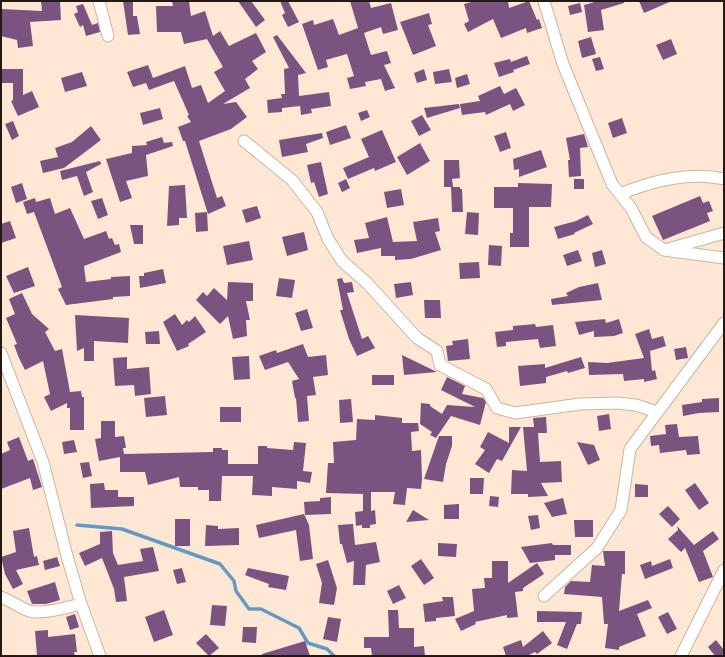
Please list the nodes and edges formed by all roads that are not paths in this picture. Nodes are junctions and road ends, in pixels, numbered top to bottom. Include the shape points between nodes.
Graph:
1 (99, 1) edge
2 (544, 1) edge
3 (108, 36) dead end
4 (244, 141) dead end
5 (724, 179) edge
6 (620, 194) junction
7 (724, 233) edge
8 (664, 250) junction
9 (724, 258) edge
10 (724, 323) edge
11 (2, 361) edge
12 (658, 412) junction
13 (724, 570) edge
14 (544, 596) dead end
15 (1, 597) edge
16 (81, 604) junction
17 (100, 656) edge
18 (681, 656) edge

1 - 3 street
2 - 6 street via 565,71 612,184
4 - 12 street via 300,189 317,212 328,239 342,261 367,283 417,338 437,351 440,365 486,389 497,408 515,413 580,404 616,403 636,405
5 - 6 street via 695,176 670,179 642,185
6 - 8 street via 631,208 646,237
7 - 8 street
8 - 9 street
10 - 12 street
11 - 16 street via 43,462
12 - 14 street via 630,449 621,510 597,548
13 - 18 street
15 - 16 street via 30,612
16 - 17 street

